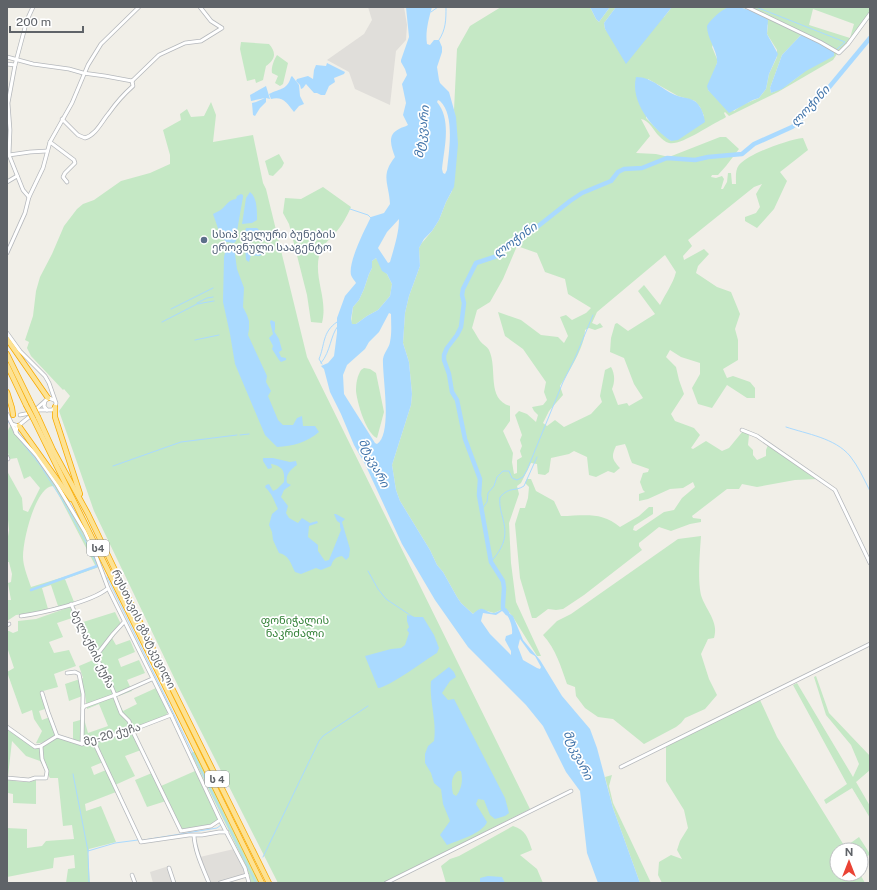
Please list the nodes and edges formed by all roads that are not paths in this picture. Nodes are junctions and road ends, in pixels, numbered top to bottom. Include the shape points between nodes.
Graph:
1 (33, 7) edge
2 (139, 7) edge
3 (200, 7) edge
4 (747, 7) edge
5 (870, 14) edge
6 (7, 57) edge
7 (16, 60) junction
8 (7, 64) edge
9 (14, 65) junction
10 (84, 73) junction
11 (132, 81) junction
12 (8, 103) edge
13 (62, 120) junction
14 (50, 142) junction
15 (8, 143) edge
16 (47, 151) junction
17 (9, 155) junction
18 (17, 176) junction
19 (7, 182) edge
20 (67, 182) dead end
21 (29, 197) junction
22 (7, 253) edge
23 (7, 333) edge
24 (7, 339) edge
25 (7, 354) edge
26 (7, 365) edge
27 (50, 388) junction
28 (7, 392) edge
29 (47, 399) junction
30 (54, 400) junction
31 (29, 404) junction
32 (55, 407) junction
33 (48, 410) junction
34 (7, 414) edge
35 (20, 414) junction
36 (36, 418) junction
37 (12, 419) junction
38 (23, 422) junction
39 (7, 426) edge
40 (18, 426) junction
41 (742, 430) dead end
42 (16, 432) junction
43 (88, 514) junction
44 (83, 518) junction
45 (870, 563) edge
46 (106, 590) dead end
47 (71, 604) junction
48 (21, 616) dead end
49 (124, 622) junction
50 (870, 644) edge
51 (96, 656) junction
52 (67, 673) dead end
53 (164, 677) junction
54 (152, 679) junction
55 (42, 693) dead end
56 (114, 695) junction
57 (82, 709) junction
58 (171, 715) junction
59 (7, 727) edge
60 (132, 730) junction
61 (57, 736) junction
62 (92, 741) junction
63 (82, 744) junction
64 (41, 746) junction
65 (621, 767) dead end
66 (7, 778) edge
67 (571, 791) dead end
68 (221, 821) junction
69 (227, 832) junction
70 (194, 836) junction
71 (169, 868) dead end
72 (132, 875) dead end
73 (247, 875) junction
74 (261, 882) edge
75 (135, 883) edge
76 (174, 883) edge
77 (209, 883) edge
78 (220, 883) edge
79 (249, 883) edge
80 (269, 883) edge
81 (386, 883) edge

1 - 7 street
2 - 10 street via 100,44
3 - 11 street via 211,21 222,28 201,41 185,43 159,55
4 - 5 street via 839,53
6 - 7 street
7 - 9 street
7 - 10 street
8 - 9 street
9 - 12 street
10 - 11 street
10 - 13 street
11 - 13 street via 133,86 88,137 78,135
12 - 15 street
13 - 14 street
14 - 16 street
14 - 20 street via 74,160 75,163 64,173 63,177
15 - 17 street
16 - 17 street
16 - 21 street via 43,168
17 - 18 street
18 - 19 street
18 - 21 street via 22,190
21 - 22 street via 25,213
23 - 27 street via 45,376
24 - 29 highway
25 - 31 highway, რუსთავის გზატკეცილი / ს4
26 - 31 highway, რუსთავის გზატკეცილი / ს4
27 - 29 street
27 - 30 street
28 - 37 highway via 12,408
29 - 30 street
29 - 33 street via 44,406
29 - 35 street via 33,412
30 - 32 street
31 - 36 highway, რუსთავის გზატკეცილი / ს4, bridge
32 - 33 street
32 - 43 highway via 55,417
33 - 38 street via 34,413
34 - 37 street
35 - 37 street
35 - 38 street
36 - 43 highway, რუსთავის გზატკეცილი / ს4
36 - 44 highway, რუსთავის გზატკეცილი / ს4
37 - 39 street
37 - 40 street
37 - 42 street
38 - 40 street
40 - 42 street
40 - 44 highway via 44,459
41 - 45 street via 757,436 835,490
42 - 49 street via 36,455 77,518
43 - 53 highway, რუსთავის გზატკეცილი / ს4
44 - 53 highway, რუსთავის გზატკეცილი / ს4
46 - 47 street
47 - 48 street
47 - 51 street, ბელაქნის ქუჩა
49 - 51 street
49 - 54 street
50 - 65 street
51 - 56 street, ბელაქნის ქუჩა
52 - 57 street via 79,674 83,694
53 - 74 highway, რუსთავის გზატკეცილი / ს 4
53 - 80 highway, რუსთავის გზატკეცილი / ს 4
54 - 56 street
54 - 58 street
55 - 61 street
56 - 57 street
56 - 60 street, ბელაქნის ქუჩა
57 - 63 street
58 - 60 street, მე-20 ქუჩა
58 - 68 street
59 - 64 street via 35,746
60 - 62 street, მე-20 ქუჩა
60 - 68 street, ბელაქნის ქუჩა via 181,831 211,826
61 - 63 street, მე-20 ქუჩა
61 - 64 street
62 - 63 street, მე-20 ქუჩა
62 - 70 street via 141,842 189,834
64 - 66 street via 42,759 48,771 46,778
67 - 81 street
68 - 69 street
69 - 70 street
69 - 73 street
70 - 77 street via 194,843
71 - 76 street
72 - 75 street
73 - 78 street
73 - 79 street

